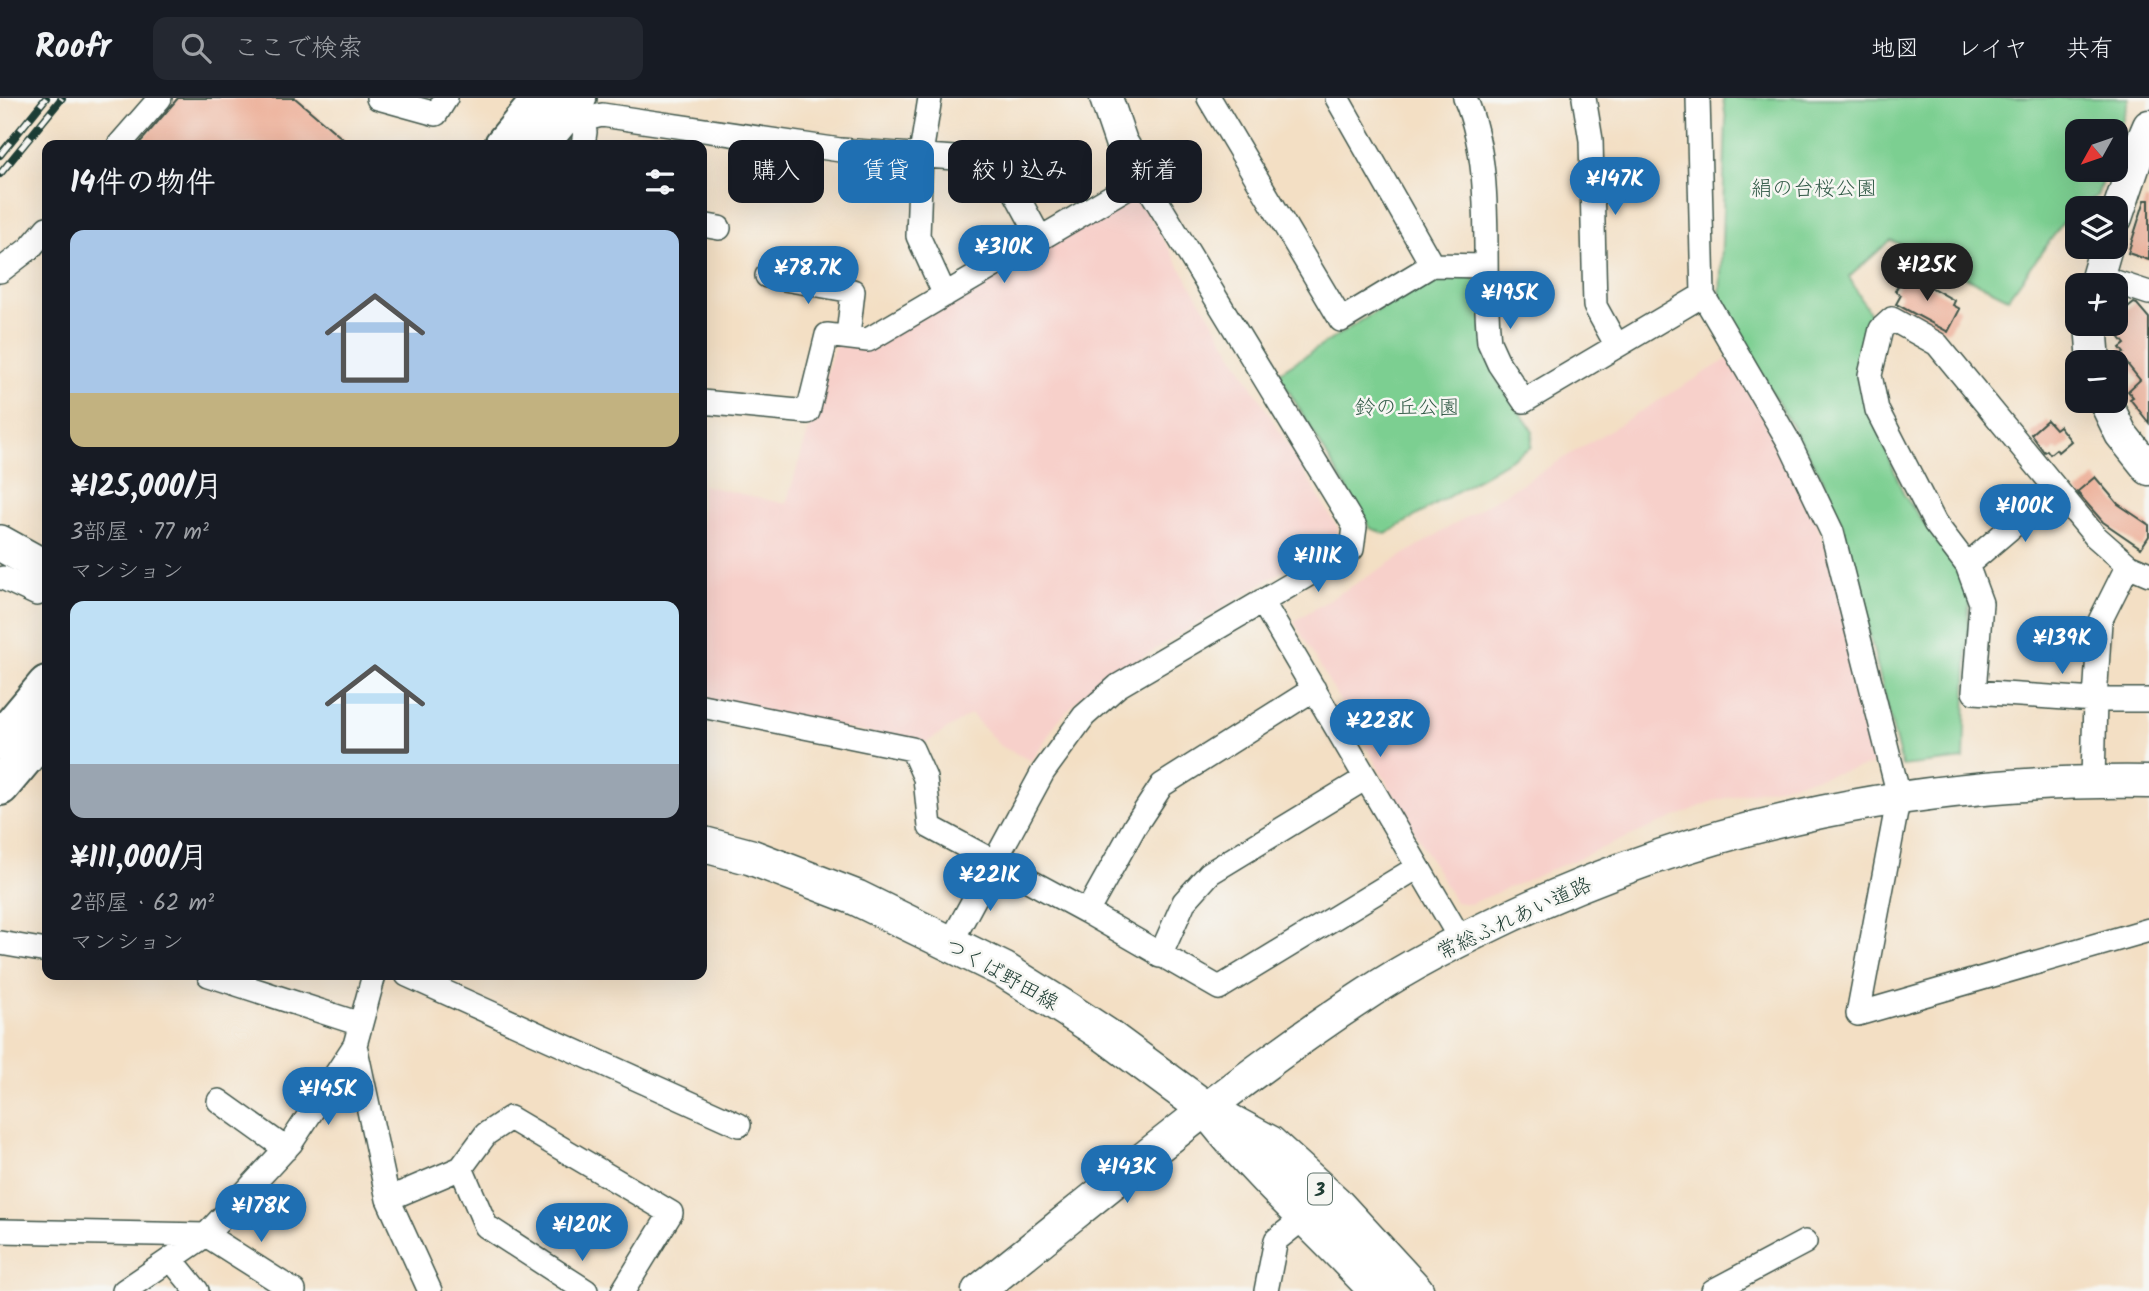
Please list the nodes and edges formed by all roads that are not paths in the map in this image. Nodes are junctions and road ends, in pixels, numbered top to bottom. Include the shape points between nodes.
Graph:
1 (160, 98) edge
2 (378, 98) edge
3 (446, 98) edge
4 (930, 98) edge
5 (1106, 98) edge
6 (1209, 98) edge
7 (1337, 98) edge
8 (1465, 98) edge
9 (1584, 98) edge
10 (1699, 98) edge
11 (555, 103) edge
12 (123, 140) edge
13 (509, 140) edge
14 (540, 140) edge
15 (584, 140) edge
16 (923, 140) edge
17 (1120, 140) edge
18 (2146, 141) edge
19 (838, 150) edge
20 (934, 155) edge
21 (2125, 196) edge
22 (1106, 200) edge
23 (919, 203) edge
24 (1158, 203) edge
25 (42, 234) edge
26 (1040, 238) junction
27 (1432, 265) junction
28 (1486, 266) junction
29 (2099, 269) edge
30 (0, 271) edge
31 (767, 276) dead end
32 (2149, 293) edge
33 (945, 295) junction
34 (1703, 295) junction
35 (848, 336) junction
36 (1617, 346) junction
37 (707, 402) edge
38 (2111, 413) edge
39 (2149, 469) edge
40 (2055, 490) junction
41 (0, 543) edge
42 (1967, 565) junction
43 (42, 567) edge
44 (2139, 569) edge
45 (1, 581) edge
46 (42, 582) edge
47 (1262, 601) junction
48 (1314, 689) junction
49 (42, 691) edge
50 (2095, 700) junction
51 (2149, 700) edge
52 (707, 707) edge
53 (42, 736) edge
54 (0, 741) edge
55 (1366, 778) junction
56 (2093, 781) junction
57 (2149, 782) edge
58 (0, 786) edge
59 (1899, 796) junction
60 (707, 845) edge
61 (992, 862) junction
62 (1418, 866) junction
63 (1087, 912) junction
64 (2149, 930) edge
65 (1461, 940) junction
66 (0, 943) edge
67 (950, 944) junction
68 (42, 950) edge
69 (1160, 956) junction
70 (222, 980) edge
71 (373, 980) edge
72 (418, 980) edge
73 (358, 1034) junction
74 (219, 1101) dead end
75 (1206, 1109) junction
76 (739, 1125) dead end
77 (286, 1149) junction
78 (461, 1168) junction
79 (388, 1199) junction
80 (1306, 1216) junction
81 (0, 1231) edge
82 (206, 1235) junction
83 (1805, 1242) dead end
84 (171, 1259) junction
85 (550, 1282) edge
86 (124, 1291) edge
87 (197, 1291) edge
88 (293, 1291) edge
89 (430, 1291) edge
90 (586, 1291) edge
91 (623, 1291) edge
92 (978, 1291) edge
93 (1266, 1291) edge
94 (1377, 1291) edge
95 (1416, 1291) edge
96 (1713, 1291) edge

1 - 12 street
2 - 3 street via 436,114
4 - 16 street
5 - 17 street
6 - 27 street via 1341,320
7 - 27 street
8 - 28 street via 1482,159
9 - 36 street via 1591,140 1595,306
10 - 34 street
11 - 13 highway
11 - 14 highway
11 - 15 street via 585,132
11 - 19 street via 603,115
18 - 21 street
20 - 26 street via 998,161
22 - 26 street
23 - 33 street via 918,236
24 - 47 street via 1355,527 1352,550
25 - 30 street
26 - 33 street
27 - 28 street
28 - 36 street via 1489,342 1524,401
29 - 32 street
31 - 35 street via 853,291
33 - 35 street via 868,340
34 - 36 street
34 - 59 street via 1789,442 1832,533
35 - 37 street via 827,335 808,412
38 - 39 street
40 - 42 street
40 - 42 street via 1937,344 1892,319 1881,329 1870,375 1877,411 1935,523
40 - 44 street via 2095,536
41 - 43 main road
42 - 50 street via 1981,603 1974,692
44 - 50 street via 2100,621
45 - 46 street via 37,594
47 - 48 street
47 - 61 street via 1118,686 1084,716 1042,772
48 - 55 street
48 - 63 street via 1162,785
49 - 54 highway
50 - 51 street
50 - 56 street
52 - 61 street via 912,749 925,778 930,827
53 - 58 highway
55 - 62 street
55 - 69 street via 1210,873 1184,902
56 - 57 street, 常総ふれあい道路
56 - 59 street, 常総ふれあい道路
59 - 64 street via 1857,1014
59 - 65 street, 常総ふれあい道路 via 1776,821 1693,845 1547,899
60 - 67 main road, つくば野田線 / 3 via 751,857 857,898
61 - 63 street
61 - 67 street
62 - 65 street
62 - 69 street via 1219,988
63 - 69 street
65 - 75 street, 常総ふれあい道路 via 1367,993
66 - 68 street
67 - 75 main road, つくば野田線 / 3 via 1004,970 1066,1009
70 - 73 street
71 - 73 street
72 - 76 street
73 - 77 street
73 - 79 street
74 - 77 street
75 - 80 main road, つくば野田線 / 3 via 1258,1172
75 - 92 street, 常総ふれあい道路
75 - 95 main road, つくば野田線 / 3 via 1269,1143 1335,1203
77 - 82 street
78 - 79 street
78 - 85 street via 486,1226
78 - 91 street via 486,1134 510,1118 671,1213
79 - 89 street
80 - 93 street via 1276,1240
80 - 94 main road, つくば野田線 / 3
81 - 82 street
82 - 84 street
82 - 88 street
83 - 96 street
84 - 86 street
84 - 87 street
85 - 90 street

